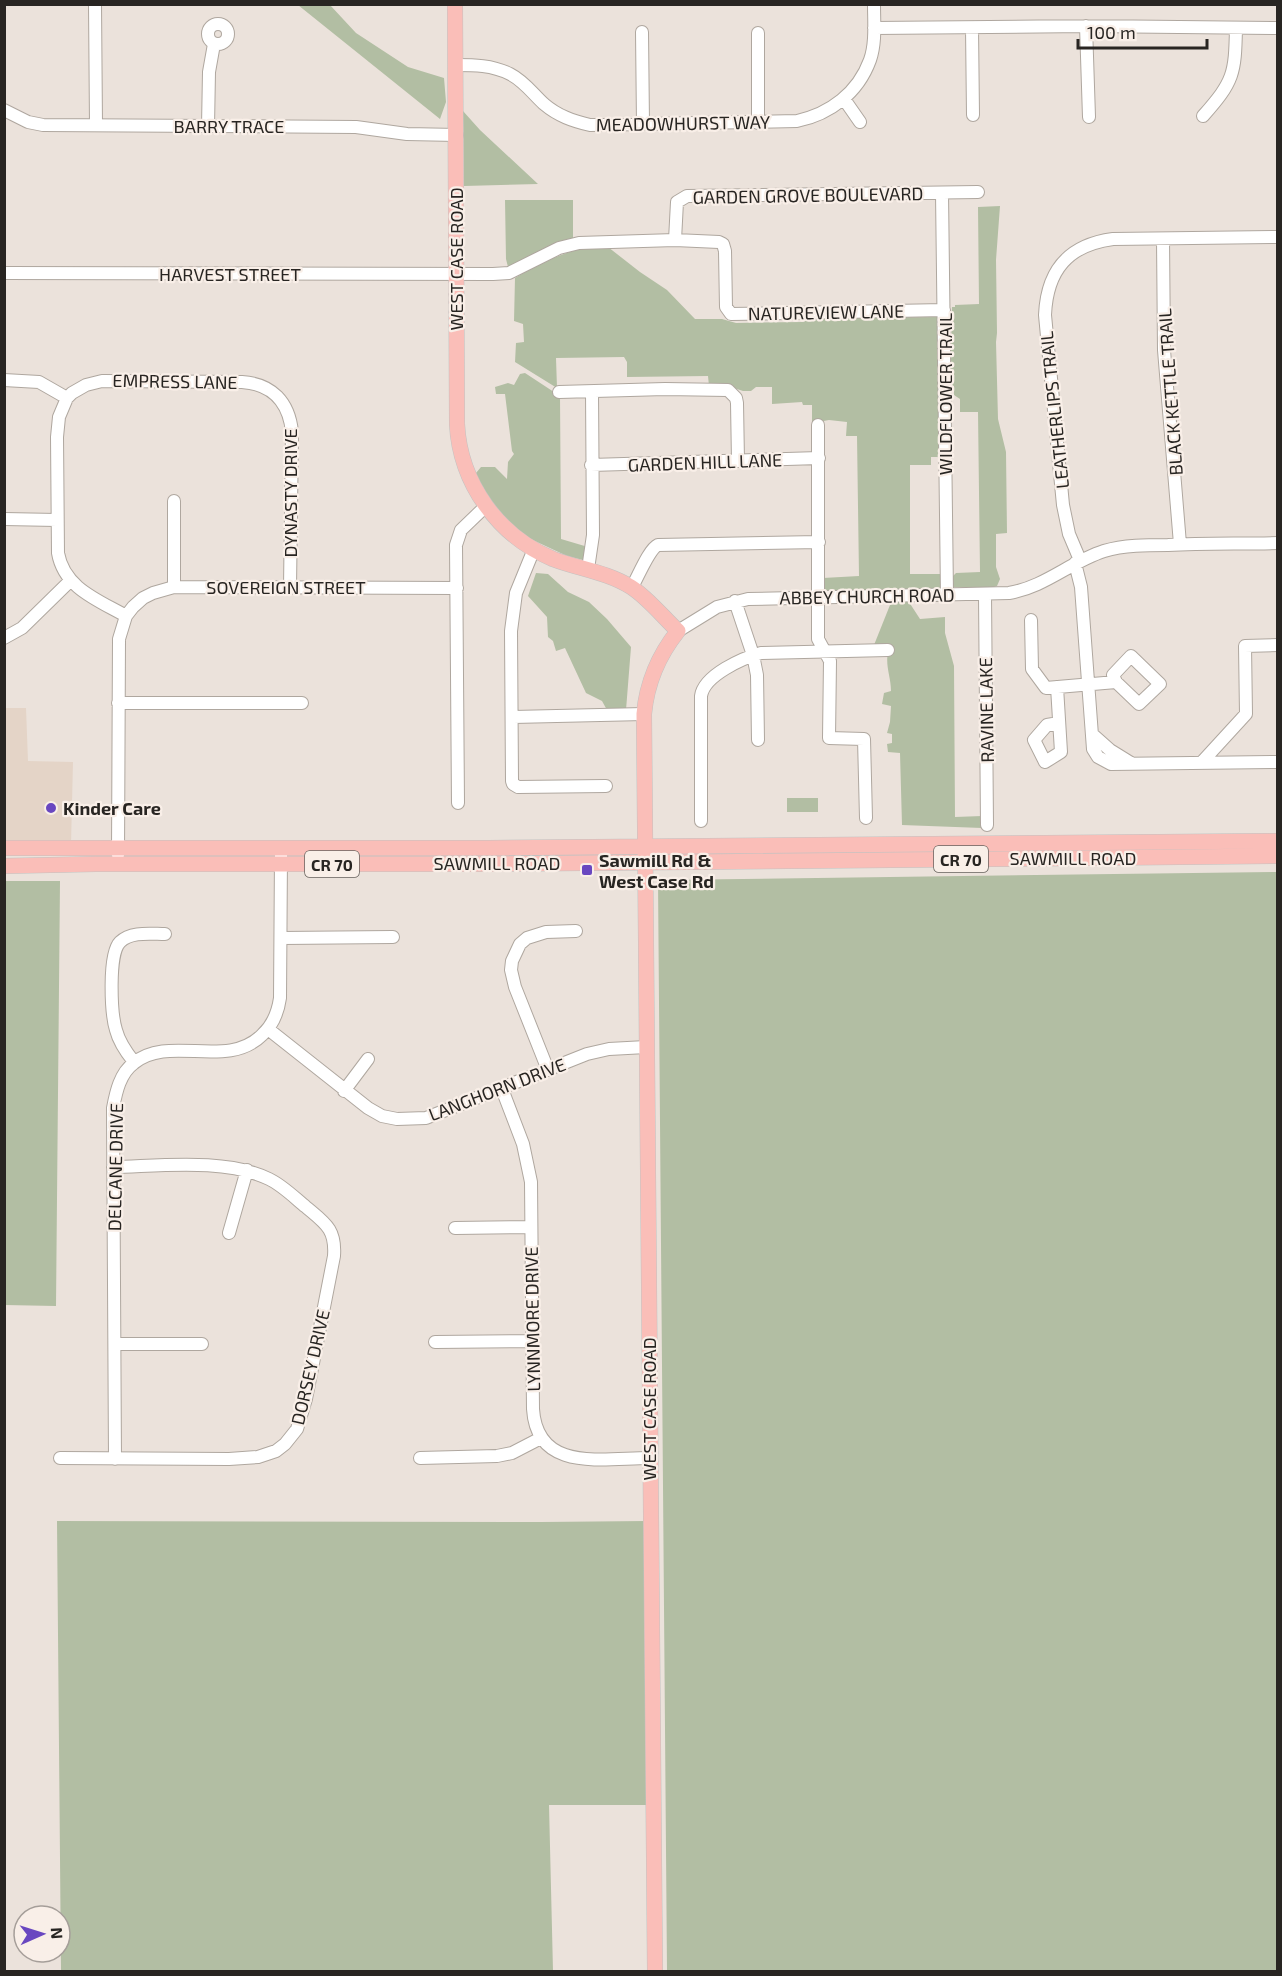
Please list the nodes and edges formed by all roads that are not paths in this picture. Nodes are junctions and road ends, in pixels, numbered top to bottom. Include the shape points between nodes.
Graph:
1 (95, 4) edge
2 (455, 4) edge
3 (874, 4) edge
4 (1086, 26) junction
5 (874, 28) junction
6 (972, 28) junction
7 (1236, 28) junction
8 (1278, 28) edge
9 (642, 32) dead end
10 (758, 33) dead end
11 (214, 44) dead end
12 (455, 65) junction
13 (844, 99) junction
14 (4, 110) edge
15 (973, 115) dead end
16 (1203, 116) dead end
17 (1089, 117) dead end
18 (860, 122) dead end
19 (758, 123) junction
20 (643, 124) junction
21 (96, 125) junction
22 (208, 126) junction
23 (457, 135) junction
24 (978, 192) dead end
25 (942, 193) junction
26 (1278, 237) edge
27 (1162, 239) junction
28 (675, 240) junction
29 (4, 273) edge
30 (456, 274) junction
31 (944, 310) junction
32 (4, 380) edge
33 (559, 392) dead end
34 (592, 392) junction
35 (68, 398) junction
36 (282, 401) joint
37 (818, 425) dead end
38 (819, 459) junction
39 (738, 461) junction
40 (591, 465) junction
41 (174, 501) dead end
42 (486, 506) junction
43 (4, 519) edge
44 (57, 520) junction
45 (819, 542) junction
46 (1278, 543) edge
47 (1180, 544) junction
48 (534, 549) junction
49 (1078, 561) junction
50 (588, 569) junction
51 (70, 581) junction
52 (174, 587) junction
53 (632, 587) junction
54 (290, 588) junction
55 (456, 588) junction
56 (947, 595) junction
57 (985, 595) junction
58 (818, 597) junction
59 (735, 601) junction
60 (126, 616) junction
61 (1031, 620) dead end
62 (678, 631) junction
63 (4, 638) edge
64 (1278, 645) edge
65 (888, 650) dead end
66 (826, 652) junction
67 (753, 655) junction
68 (1116, 682) dead end
69 (1088, 686) junction
70 (1057, 687) junction
71 (118, 703) junction
72 (302, 703) dead end
73 (644, 714) junction
74 (513, 717) junction
75 (1059, 723) dead end
76 (758, 740) dead end
77 (1202, 762) junction
78 (1278, 762) edge
79 (606, 786) dead end
80 (458, 803) dead end
81 (866, 818) dead end
82 (701, 821) dead end
83 (987, 825) dead end
84 (1278, 841) edge
85 (4, 848) edge
86 (644, 854) junction
87 (1278, 856) edge
88 (118, 857) junction
89 (281, 857) junction
90 (4, 866) edge
91 (576, 931) dead end
92 (165, 934) dead end
93 (393, 937) dead end
94 (282, 938) junction
95 (268, 1029) junction
96 (646, 1047) junction
97 (368, 1059) dead end
98 (134, 1062) junction
99 (548, 1070) junction
100 (502, 1089) junction
101 (344, 1091) junction
102 (113, 1167) junction
103 (247, 1170) junction
104 (530, 1227) junction
105 (455, 1228) dead end
106 (229, 1233) dead end
107 (532, 1341) junction
108 (435, 1342) dead end
109 (115, 1344) junction
110 (202, 1344) dead end
111 (541, 1438) junction
112 (60, 1458) dead end
113 (420, 1458) dead end
114 (649, 1458) junction
115 (115, 1459) junction
116 (655, 1971) edge

1 - 21 street
2 - 12 main road, WEST CASE ROAD
3 - 5 street, MEADOWHURST WAY
4 - 6 street
4 - 7 street
4 - 17 street
5 - 6 street
5 - 13 street, MEADOWHURST WAY via 870,60 861,79
6 - 15 street
7 - 8 street
7 - 16 street via 1233,75
9 - 20 street
10 - 19 street
11 - 22 street
12 - 20 street, MEADOWHURST WAY via 490,67 510,74 552,110 576,122
12 - 23 main road, WEST CASE ROAD
13 - 18 street
13 - 19 street, MEADOWHURST WAY via 810,118
14 - 21 street, BARRY TRACE via 21,120 43,125
19 - 20 street, MEADOWHURST WAY
21 - 22 street, BARRY TRACE
22 - 23 street, BARRY TRACE via 356,127
23 - 30 main road, WEST CASE ROAD
24 - 25 street, GARDEN GROVE BOULEVARD
25 - 28 street, GARDEN GROVE BOULEVARD via 687,196 677,202
25 - 31 street, WILDFLOWER TRAIL
26 - 27 street
27 - 47 street, BLACK KETTLE TRAIL via 1164,350
27 - 49 street, LEATHERLIPS TRAIL via 1086,245 1063,261 1048,286 1045,315 1063,505
28 - 30 street, NATUREVIEW LANE via 579,243 559,248 509,273
28 - 31 street, NATUREVIEW LANE via 723,244 726,307 731,314
29 - 30 street, HARVEST STREET
30 - 42 main road, WEST CASE ROAD via 458,446
31 - 56 street, WILDFLOWER TRAIL
32 - 35 street via 39,382
33 - 34 street
34 - 39 street via 728,390 737,403
34 - 40 street
35 - 36 street, EMPRESS LANE via 79,388 102,381 171,380 249,382 269,389
35 - 44 street via 58,426
36 - 54 street, DYNASTY DRIVE via 290,416 292,432
37 - 38 street
38 - 39 street, GARDEN HILL LANE
38 - 45 street
39 - 40 street, GARDEN HILL LANE
40 - 50 street via 592,535
41 - 52 street
42 - 48 main road, WEST CASE ROAD via 508,531
42 - 55 street via 458,537
43 - 44 street
44 - 51 street via 60,563
45 - 53 street via 658,545 651,550
45 - 58 street
46 - 47 street, ABBEY CHURCH ROAD
47 - 49 street, ABBEY CHURCH ROAD via 1119,548
48 - 50 main road, WEST CASE ROAD
48 - 74 street via 513,611
49 - 57 street, ABBEY CHURCH ROAD via 1027,589
49 - 69 street, LEATHERLIPS TRAIL
50 - 53 main road, WEST CASE ROAD
51 - 60 street
51 - 63 street via 22,628
52 - 54 street, SOVEREIGN STREET
52 - 60 street, SOVEREIGN STREET via 143,598
53 - 62 main road, WEST CASE ROAD
54 - 55 street, SOVEREIGN STREET
55 - 80 street
56 - 57 street, ABBEY CHURCH ROAD
56 - 58 street, ABBEY CHURCH ROAD
57 - 83 street, RAVINE LAKE
58 - 59 street, ABBEY CHURCH ROAD
58 - 66 street via 818,639
59 - 62 street, ABBEY CHURCH ROAD via 711,610
59 - 67 street
60 - 71 street via 119,639
61 - 70 street via 1032,669 1046,688
62 - 73 main road, ABBEY CHURCH ROAD via 650,678
64 - 77 street via 1245,646 1246,714
65 - 66 street
66 - 67 street
66 - 81 street via 830,661 830,738 864,739
67 - 76 street
67 - 82 street via 729,667 702,691
68 - 69 street
69 - 70 street
69 - 77 street, LEATHERLIPS TRAIL via 1093,749 1098,757 1111,764
70 - 75 street
71 - 72 street
71 - 88 street
73 - 74 street
73 - 86 main road, ABBEY CHURCH ROAD
74 - 79 street via 513,784
77 - 78 street, LEATHERLIPS TRAIL
84 - 86 main road, SAWMILL ROAD / CR 70
85 - 88 main road, SAWMILL ROAD / CR 70
86 - 87 main road, SAWMILL ROAD / CR 70
86 - 89 main road, SAWMILL ROAD / CR 70
86 - 96 main road, WEST CASE ROAD
88 - 89 main road, SAWMILL ROAD / CR 70
88 - 90 main road, SAWMILL ROAD / CR 70
89 - 94 street
91 - 99 street via 546,932 527,938 512,961 515,987
92 - 98 street via 129,936 114,953 114,1023
93 - 94 street
94 - 95 street via 280,998
95 - 98 street via 240,1048 155,1053
95 - 101 street, LANGHORN DRIVE
96 - 99 street, LANGHORN DRIVE via 598,1051
96 - 114 main road, WEST CASE ROAD
97 - 101 street
98 - 102 street, DELCANE DRIVE via 115,1095
99 - 100 street, LANGHORN DRIVE
100 - 101 street, LANGHORN DRIVE via 411,1120 375,1113
100 - 104 street, LYNNMORE DRIVE via 528,1161
102 - 103 street, DORSEY DRIVE via 222,1166
102 - 109 street, DELCANE DRIVE
103 - 106 street
103 - 115 street, DORSEY DRIVE via 272,1180 322,1220 334,1239 334,1256 300,1424 276,1451 258,1457
104 - 105 street
104 - 107 street, LYNNMORE DRIVE
107 - 108 street
107 - 111 street, LYNNMORE DRIVE via 533,1416
109 - 110 street
109 - 115 street, DELCANE DRIVE
111 - 113 street via 497,1456
111 - 114 street via 549,1448 570,1457
112 - 115 street, DORSEY DRIVE
114 - 116 main road, WEST CASE ROAD

